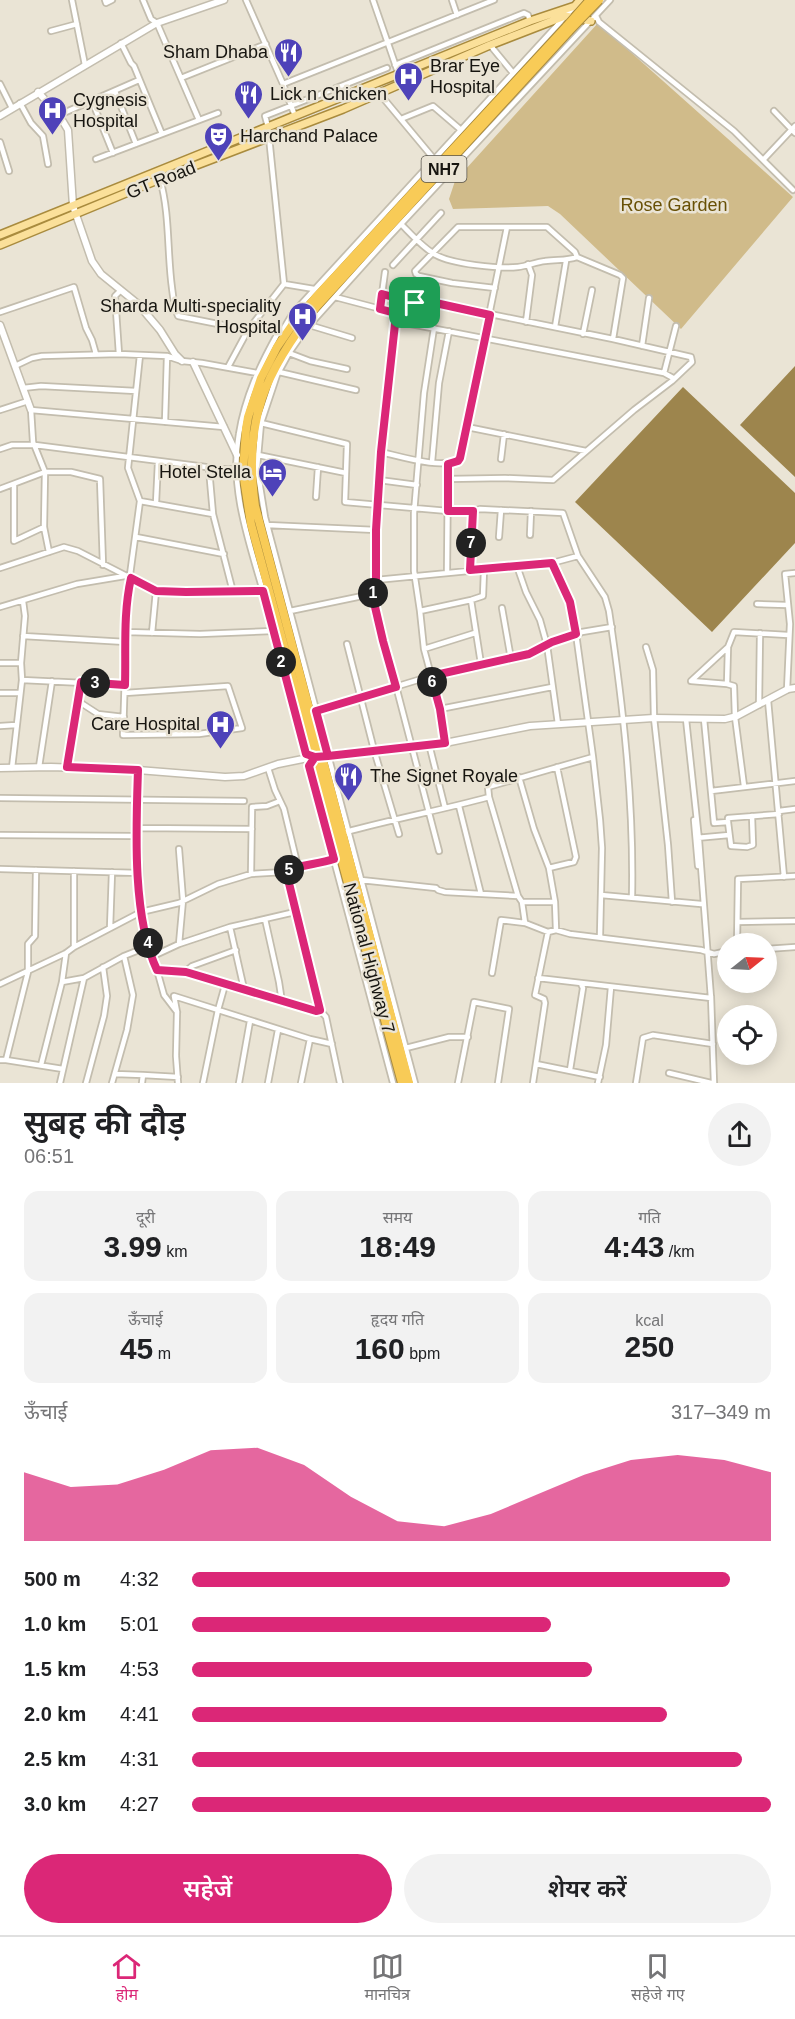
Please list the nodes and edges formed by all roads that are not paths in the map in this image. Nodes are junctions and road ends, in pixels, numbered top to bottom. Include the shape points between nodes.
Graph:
1 (72, 0) edge
2 (105, 0) edge
3 (112, 0) edge
4 (143, 0) edge
5 (224, 0) edge
6 (246, 0) edge
7 (372, 0) edge
8 (452, 0) edge
9 (494, 0) edge
10 (590, 0) edge
11 (599, 0) edge
12 (610, 0) edge
13 (578, 3) edge
14 (457, 15) junction
15 (565, 16) junction
16 (596, 20) junction
17 (530, 21) junction
18 (157, 23) junction
19 (77, 24) junction
20 (568, 28) junction
21 (51, 31) dead end
22 (121, 43) junction
23 (387, 43) junction
24 (266, 44) junction
25 (490, 45) junction
26 (86, 65) junction
27 (395, 65) junction
28 (387, 68) dead end
29 (513, 73) junction
30 (398, 74) junction
31 (181, 78) junction
32 (139, 80) junction
33 (0, 84) edge
34 (283, 84) junction
35 (402, 84) junction
36 (115, 91) junction
37 (38, 92) junction
38 (379, 93) junction
39 (92, 101) junction
40 (20, 103) junction
41 (291, 106) junction
42 (12, 108) junction
43 (774, 111) dead end
44 (219, 113) dead end
45 (59, 115) junction
46 (0, 116) edge
47 (295, 116) junction
48 (401, 119) junction
49 (199, 120) junction
50 (268, 127) junction
51 (461, 130) junction
52 (794, 130) edge
53 (162, 134) junction
54 (270, 138) junction
55 (0, 142) edge
56 (136, 144) junction
57 (113, 153) junction
58 (96, 159) dead end
59 (434, 159) junction
60 (764, 159) junction
61 (48, 164) dead end
62 (9, 171) dead end
63 (160, 179) junction
64 (793, 190) dead end
65 (73, 206) junction
66 (441, 213) dead end
67 (76, 214) junction
68 (401, 224) junction
69 (507, 227) junction
70 (0, 235) edge
71 (416, 239) junction
72 (0, 245) edge
73 (432, 253) junction
74 (577, 257) junction
75 (566, 261) junction
76 (528, 264) junction
77 (393, 265) dead end
78 (500, 267) junction
79 (385, 272) dead end
80 (424, 277) junction
81 (284, 284) junction
82 (495, 288) junction
83 (314, 289) junction
84 (121, 290) junction
85 (592, 290) dead end
86 (382, 294) junction
87 (335, 297) junction
88 (649, 298) dead end
89 (419, 303) junction
90 (380, 309) junction
91 (0, 312) edge
92 (490, 315) junction
93 (395, 321) junction
94 (526, 322) junction
95 (0, 325) edge
96 (309, 325) junction
97 (676, 326) dead end
98 (555, 327) junction
99 (434, 328) junction
100 (248, 330) junction
101 (449, 331) junction
102 (583, 333) junction
103 (285, 335) junction
104 (352, 338) dead end
105 (485, 338) junction
106 (613, 339) junction
107 (642, 346) junction
108 (670, 351) junction
109 (289, 353) junction
110 (96, 354) junction
111 (120, 354) junction
112 (140, 356) junction
113 (167, 356) junction
114 (182, 361) junction
115 (193, 362) junction
116 (15, 366) junction
117 (228, 367) junction
118 (347, 369) dead end
119 (279, 372) junction
120 (257, 373) junction
121 (664, 373) junction
122 (673, 378) junction
123 (23, 387) junction
124 (356, 390) dead end
125 (136, 391) junction
126 (28, 401) junction
127 (0, 410) edge
128 (31, 410) junction
129 (133, 419) junction
130 (165, 422) junction
131 (261, 423) junction
132 (224, 427) junction
133 (466, 427) junction
134 (504, 434) junction
135 (35, 445) junction
136 (0, 449) edge
137 (586, 451) junction
138 (381, 452) junction
139 (237, 455) junction
140 (258, 455) junction
141 (129, 458) junction
142 (501, 459) dead end
143 (418, 460) junction
144 (158, 462) junction
145 (432, 462) junction
146 (448, 464) junction
147 (318, 467) junction
148 (209, 469) junction
149 (237, 469) junction
150 (45, 472) junction
151 (346, 473) junction
152 (448, 479) junction
153 (379, 480) junction
154 (14, 484) junction
155 (417, 485) junction
156 (0, 489) edge
157 (316, 496) dead end
158 (140, 501) junction
159 (156, 503) junction
160 (378, 504) junction
161 (415, 509) junction
162 (501, 510) junction
163 (448, 511) junction
164 (473, 511) junction
165 (531, 511) junction
166 (213, 514) junction
167 (267, 525) junction
168 (44, 527) junction
169 (376, 530) junction
170 (530, 535) dead end
171 (136, 537) junction
172 (500, 537) dead end
173 (49, 552) junction
174 (224, 554) junction
175 (578, 556) junction
176 (552, 563) junction
177 (103, 565) junction
178 (517, 566) junction
179 (0, 568) edge
180 (470, 570) junction
181 (484, 570) junction
182 (447, 572) junction
183 (795, 573) edge
184 (415, 576) junction
185 (128, 577) junction
186 (376, 580) junction
187 (156, 591) junction
188 (233, 591) junction
189 (263, 591) junction
190 (372, 594) junction
191 (795, 594) edge
192 (788, 595) junction
193 (471, 600) junction
194 (22, 601) junction
195 (757, 604) dead end
196 (787, 605) junction
197 (0, 607) edge
198 (502, 608) dead end
199 (290, 611) junction
200 (420, 611) junction
201 (792, 624) edge
202 (612, 627) junction
203 (273, 631) junction
204 (126, 632) junction
205 (152, 633) junction
206 (475, 633) junction
207 (760, 633) junction
208 (576, 634) junction
209 (788, 635) junction
210 (23, 636) junction
211 (126, 642) junction
212 (347, 644) dead end
213 (547, 645) junction
214 (646, 647) dead end
215 (728, 647) junction
216 (424, 649) junction
217 (511, 659) junction
218 (0, 663) edge
219 (21, 663) junction
220 (480, 664) junction
221 (431, 676) junction
222 (22, 680) junction
223 (52, 681) junction
224 (81, 682) junction
225 (727, 684) junction
226 (125, 685) junction
227 (396, 687) junction
228 (552, 687) junction
229 (795, 688) edge
230 (787, 690) junction
231 (0, 693) edge
232 (20, 693) junction
233 (125, 693) junction
234 (362, 698) junction
235 (768, 699) junction
236 (78, 701) junction
237 (759, 705) junction
238 (440, 709) junction
239 (316, 711) junction
240 (124, 717) junction
241 (735, 717) junction
242 (654, 718) junction
243 (686, 719) junction
244 (704, 719) junction
245 (623, 720) junction
246 (587, 722) junction
247 (558, 724) junction
248 (16, 725) junction
249 (0, 726) edge
250 (445, 743) junction
251 (429, 744) junction
252 (412, 746) junction
253 (374, 750) junction
254 (322, 756) junction
255 (593, 757) junction
256 (39, 767) junction
257 (67, 767) junction
258 (556, 767) junction
259 (0, 768) edge
260 (12, 768) junction
261 (268, 768) junction
262 (138, 770) junction
263 (519, 777) junction
264 (795, 781) edge
265 (777, 783) junction
266 (744, 786) junction
267 (711, 791) junction
268 (489, 797) junction
269 (0, 798) edge
270 (137, 799) junction
271 (244, 801) dead end
272 (280, 801) junction
273 (459, 806) junction
274 (445, 808) junction
275 (795, 809) edge
276 (429, 811) junction
277 (779, 813) junction
278 (752, 816) junction
279 (395, 819) junction
280 (728, 822) junction
281 (252, 829) junction
282 (138, 831) junction
283 (346, 832) junction
284 (399, 834) dead end
285 (0, 835) edge
286 (729, 835) junction
287 (697, 838) junction
288 (179, 849) dead end
289 (439, 851) dead end
290 (334, 859) junction
291 (298, 867) junction
292 (549, 867) junction
293 (0, 869) edge
294 (36, 870) junction
295 (74, 871) junction
296 (286, 871) junction
297 (112, 872) junction
298 (139, 873) junction
299 (251, 874) junction
300 (795, 876) edge
301 (784, 877) junction
302 (361, 880) junction
303 (481, 894) junction
304 (601, 895) junction
305 (518, 896) junction
306 (632, 897) junction
307 (183, 900) junction
308 (522, 902) junction
309 (555, 902) junction
310 (672, 902) junction
311 (701, 904) junction
312 (141, 912) junction
313 (296, 912) junction
314 (265, 919) junction
315 (795, 921) edge
316 (525, 922) junction
317 (738, 922) junction
318 (230, 927) junction
319 (110, 928) junction
320 (556, 930) junction
321 (548, 932) junction
322 (738, 933) edge
323 (600, 936) junction
324 (179, 944) junction
325 (148, 946) junction
326 (74, 947) junction
327 (795, 947) edge
328 (777, 948) edge
329 (236, 950) junction
330 (706, 952) junction
331 (66, 953) junction
332 (717, 953) edge
333 (124, 956) junction
334 (151, 957) junction
335 (103, 967) junction
336 (157, 970) junction
337 (28, 972) junction
338 (186, 972) junction
339 (492, 973) dead end
340 (84, 978) junction
341 (538, 978) junction
342 (62, 982) junction
343 (0, 983) edge
344 (581, 984) junction
345 (225, 985) junction
346 (611, 987) junction
347 (244, 988) junction
348 (711, 998) junction
349 (282, 1002) junction
350 (218, 1010) junction
351 (320, 1010) junction
352 (177, 1012) junction
353 (250, 1020) junction
354 (278, 1030) junction
355 (468, 1037) junction
356 (310, 1039) junction
357 (332, 1044) junction
358 (712, 1044) junction
359 (406, 1048) junction
360 (3, 1060) edge
361 (536, 1064) junction
362 (41, 1065) junction
363 (63, 1069) junction
364 (570, 1070) junction
365 (669, 1073) dead end
366 (115, 1074) junction
367 (143, 1075) junction
368 (178, 1080) edge
369 (599, 1080) edge
370 (60, 1083) edge
371 (86, 1083) edge
372 (112, 1083) edge
373 (142, 1083) edge
374 (203, 1083) edge
375 (239, 1083) edge
376 (268, 1083) edge
377 (301, 1083) edge
378 (340, 1083) edge
379 (393, 1083) edge
380 (402, 1083) edge
381 (409, 1083) edge
382 (415, 1083) edge
383 (458, 1083) edge
384 (498, 1083) edge
385 (533, 1083) edge
386 (636, 1083) edge
387 (713, 1083) edge

1 - 19 street
2 - 3 street
4 - 18 street via 151,19
5 - 18 street
6 - 24 street
7 - 23 street
8 - 14 street
9 - 14 street
10 - 20 highway, NH7, bridge
11 - 20 highway, NH7, bridge
12 - 16 street
13 - 15 street
13 - 16 main road
13 - 17 main road, GT Road
14 - 23 street
15 - 16 main road
15 - 25 main road, GT Road
15 - 29 street
16 - 60 street
16 - 68 street
17 - 27 street via 524,13
17 - 30 main road, GT Road
18 - 22 street
18 - 31 street
19 - 21 street
19 - 26 street
20 - 103 highway, National Highway 7 / NH7 via 370,238
20 - 254 highway, NH7 via 317,306 290,340 264,390 253,444 255,506
22 - 26 street
22 - 32 street
23 - 27 street
23 - 34 street
24 - 31 street
24 - 34 street
25 - 29 street
25 - 35 main road, GT Road
26 - 37 street
27 - 30 street
28 - 41 street
29 - 51 street
30 - 35 street
30 - 47 main road, GT Road
31 - 49 street
32 - 36 street
32 - 53 street
33 - 42 street
34 - 41 street
35 - 38 main road, GT Road
36 - 39 street
36 - 56 street
37 - 40 street
37 - 45 street
38 - 48 street
38 - 54 main road, GT Road
39 - 45 street
39 - 57 street
40 - 42 street
40 - 61 street via 43,136
41 - 47 street
41 - 50 street via 265,116
42 - 46 street
43 - 52 street
44 - 49 street
45 - 65 street via 68,130
47 - 50 main road, GT Road
48 - 51 street via 433,106
48 - 59 street
49 - 53 street
50 - 54 street
50 - 65 main road, GT Road
51 - 59 street
52 - 60 street
53 - 56 street
54 - 63 main road, GT Road
54 - 81 street
55 - 62 street
56 - 57 street
57 - 58 street
59 - 83 street
60 - 64 street
63 - 67 main road, GT Road
63 - 100 street via 178,316
65 - 67 street
65 - 70 main road, GT Road
66 - 71 street
67 - 72 main road, GT Road
67 - 84 street via 92,261
68 - 71 street
68 - 87 street
69 - 73 street via 458,227
69 - 74 street via 547,227
69 - 78 street
71 - 73 street
71 - 77 street
73 - 78 street via 450,260
73 - 80 street via 415,271
74 - 75 street
74 - 106 street via 623,278
75 - 76 street
75 - 98 street
76 - 78 street
76 - 94 street via 532,275
78 - 82 street
79 - 86 street
80 - 82 street
80 - 89 street
81 - 83 street
81 - 100 street
82 - 92 street
83 - 103 street via 293,313 284,328
84 - 111 street via 115,296
84 - 114 street via 138,304
85 - 102 street
86 - 89 street
86 - 90 street
87 - 90 street
87 - 96 street
88 - 107 street
89 - 92 street
90 - 93 street via 395,313
91 - 110 street via 74,287
92 - 94 street
92 - 105 street
93 - 99 street
93 - 138 street
94 - 98 street
95 - 116 street
96 - 104 street
96 - 109 street
97 - 108 street
98 - 102 street
99 - 101 street
99 - 143 street
100 - 117 street
101 - 105 street
101 - 145 street via 439,382
102 - 106 street
103 - 120 street via 278,333
103 - 254 highway, National Highway 7 / NH7 via 267,364 248,417 243,472 259,558
105 - 121 street
105 - 133 street
106 - 107 street
107 - 108 street
108 - 121 street
108 - 122 street via 691,357 692,362
109 - 118 street
109 - 119 street
110 - 111 street
110 - 116 street via 42,356
111 - 112 street
112 - 113 street
112 - 125 street
113 - 114 street
113 - 130 street
114 - 115 street
115 - 117 street
115 - 132 street
116 - 123 street
117 - 120 street
119 - 124 street
119 - 131 street
120 - 139 street via 238,436
121 - 122 street
122 - 137 street
123 - 125 street
123 - 126 street
125 - 129 street
126 - 127 street
126 - 128 street
128 - 129 street
128 - 135 street
129 - 130 street
129 - 141 street
130 - 132 street
131 - 140 street
131 - 151 street via 348,444
132 - 139 street
133 - 134 street
133 - 146 street via 460,458
134 - 137 street
134 - 142 street
135 - 136 street
135 - 141 street
135 - 150 street
137 - 152 street via 554,480
138 - 143 street
138 - 153 street
139 - 149 street
140 - 147 street
140 - 167 street
141 - 144 street
141 - 158 street via 128,471
143 - 145 street
143 - 155 street
144 - 148 street
144 - 159 street
145 - 146 street
146 - 152 street
147 - 151 street
147 - 157 street
148 - 149 street
148 - 166 street
149 - 189 street via 246,528
150 - 154 street
150 - 168 street
150 - 177 street via 71,472 100,479
151 - 160 street via 345,502
152 - 163 street
153 - 155 street
153 - 160 street
154 - 156 street
154 - 168 street via 14,541
155 - 161 street
158 - 159 street
158 - 171 street
159 - 166 street
160 - 161 street
160 - 169 street
161 - 163 street
161 - 184 street
162 - 164 street
162 - 165 street
162 - 172 street
163 - 164 street
163 - 182 street
164 - 180 street
165 - 170 street
165 - 175 street via 563,513
166 - 174 street
167 - 169 street
167 - 199 street
168 - 173 street
169 - 186 street
171 - 174 street
171 - 185 street
173 - 177 street via 64,547
173 - 179 street
174 - 188 street
175 - 176 street
175 - 202 street via 605,597
176 - 178 street
176 - 208 street via 570,602
177 - 185 street
178 - 181 street
178 - 213 street
180 - 181 street
180 - 182 street
181 - 193 street via 483,596
182 - 184 street
183 - 192 street via 785,574
184 - 186 street
184 - 200 street
185 - 187 street
185 - 194 street via 77,584
185 - 204 street
186 - 190 street
187 - 188 street
187 - 205 street
188 - 189 street
189 - 203 street
190 - 199 street
190 - 227 street
191 - 192 street
192 - 196 street
193 - 200 street
193 - 206 street
194 - 197 street
194 - 210 street
195 - 196 street
196 - 201 street
198 - 217 street
199 - 239 street
200 - 216 street
201 - 209 street
202 - 208 street
202 - 245 street
203 - 205 street
203 - 254 street via 306,754
204 - 205 street
204 - 211 street
206 - 216 street
206 - 220 street
207 - 209 street
207 - 215 street via 734,632
207 - 237 street
208 - 213 street
208 - 246 street
209 - 230 street
210 - 211 street
210 - 219 street
211 - 226 street
212 - 234 street
213 - 217 street
213 - 228 street
214 - 242 street via 653,670
215 - 225 street
215 - 225 street via 691,681
216 - 221 street
217 - 220 street
218 - 219 street
219 - 222 street
220 - 221 street
221 - 227 street
221 - 238 street
222 - 223 street
222 - 232 street
223 - 224 street
223 - 256 street
224 - 226 street
224 - 236 street
225 - 241 street via 735,688
226 - 233 street
227 - 234 street
227 - 252 street
228 - 238 street
228 - 247 street
229 - 230 street
230 - 235 street
231 - 232 street
232 - 248 street
233 - 240 street
233 - 240 street via 228,686 242,728 199,734 123,735
234 - 239 street
234 - 253 street
235 - 237 street
235 - 265 street
236 - 240 street via 98,714
236 - 257 street
237 - 241 street
238 - 250 street
239 - 254 street
241 - 244 street
241 - 266 street
242 - 243 street
242 - 245 street
242 - 310 street
243 - 244 street
243 - 287 street
244 - 267 street
245 - 246 street
245 - 306 street via 633,840
246 - 247 street
246 - 255 street
247 - 250 street
248 - 249 street
248 - 260 street
250 - 251 street
251 - 252 street
251 - 274 street
252 - 253 street
252 - 276 street
253 - 254 street
253 - 279 street
254 - 261 street
254 - 283 highway, NH7
254 - 290 street via 309,766
254 - 380 highway, National Highway 7 / NH7
255 - 258 street
255 - 304 street via 600,820
256 - 257 street
256 - 260 street
257 - 262 street
258 - 263 street
258 - 292 street via 576,857 574,862
259 - 260 street
261 - 262 street via 225,777
261 - 272 street
262 - 270 street
263 - 268 street via 488,787
263 - 292 street
264 - 265 street
265 - 266 street
265 - 277 street
266 - 267 street
267 - 280 street via 714,823
268 - 273 street
268 - 305 street
269 - 270 street
270 - 271 street
270 - 282 street
272 - 281 street via 252,807
272 - 291 street
273 - 274 street
273 - 303 street
274 - 276 street
275 - 277 street
276 - 279 street
276 - 289 street
277 - 278 street
277 - 301 street
278 - 280 street via 728,818
278 - 286 street via 753,845 731,846
279 - 283 street
279 - 284 street
280 - 286 street
281 - 282 street
281 - 299 street
282 - 285 street via 133,836
282 - 298 street
283 - 302 street
283 - 381 highway, NH7
286 - 287 street
287 - 311 street
287 - 330 street
288 - 307 street
290 - 291 street
290 - 379 street
291 - 296 street
292 - 309 street
293 - 294 street
294 - 295 street
294 - 337 street via 36,928 28,944
295 - 297 street
295 - 326 street
296 - 299 street
296 - 313 street
297 - 298 street
297 - 319 street
298 - 312 street
299 - 307 street
300 - 301 street
301 - 317 street via 738,879
302 - 303 street
302 - 359 street
303 - 305 street
304 - 306 street
304 - 323 street
305 - 308 street
306 - 310 street
307 - 312 street
307 - 324 street
308 - 309 street
308 - 316 street
309 - 320 street
310 - 311 street
311 - 330 street
312 - 319 street
312 - 325 street
313 - 314 street
313 - 351 street
314 - 318 street
314 - 349 street
315 - 317 street
316 - 321 street
316 - 339 street via 501,920
317 - 322 street
318 - 324 street
318 - 329 street
319 - 326 street
320 - 321 street
320 - 323 street
321 - 341 street
323 - 330 street
324 - 334 street
325 - 333 street
325 - 334 street
326 - 331 street
327 - 328 street
329 - 338 street via 192,966
329 - 347 street
330 - 332 street
330 - 348 street
331 - 337 street
331 - 342 street
333 - 335 street
333 - 366 street via 133,995
334 - 336 street
335 - 340 street
335 - 371 street via 107,996
336 - 338 street
336 - 352 street via 164,995
337 - 343 street
337 - 360 street
338 - 345 street
340 - 342 street
340 - 363 street
341 - 344 street
341 - 361 street via 535,995 545,1003
342 - 362 street
344 - 346 street
344 - 364 street
345 - 347 street
345 - 350 street
346 - 348 street
346 - 369 street
347 - 349 street
348 - 358 street
349 - 351 street
350 - 352 street via 174,996
350 - 353 street
350 - 374 street
351 - 357 street via 326,1017
352 - 368 street
353 - 354 street
353 - 375 street
354 - 356 street
354 - 376 street
355 - 359 street via 449,1036
355 - 383 street
355 - 384 street via 474,1002 509,1009
356 - 357 street
356 - 377 street
357 - 378 street
358 - 386 street via 653,1035 643,1038
358 - 387 street
359 - 382 street
360 - 362 street
361 - 364 street
361 - 385 street
362 - 363 street
363 - 370 street
364 - 369 street
365 - 387 street
366 - 367 street
366 - 372 street
367 - 368 street
367 - 373 street

